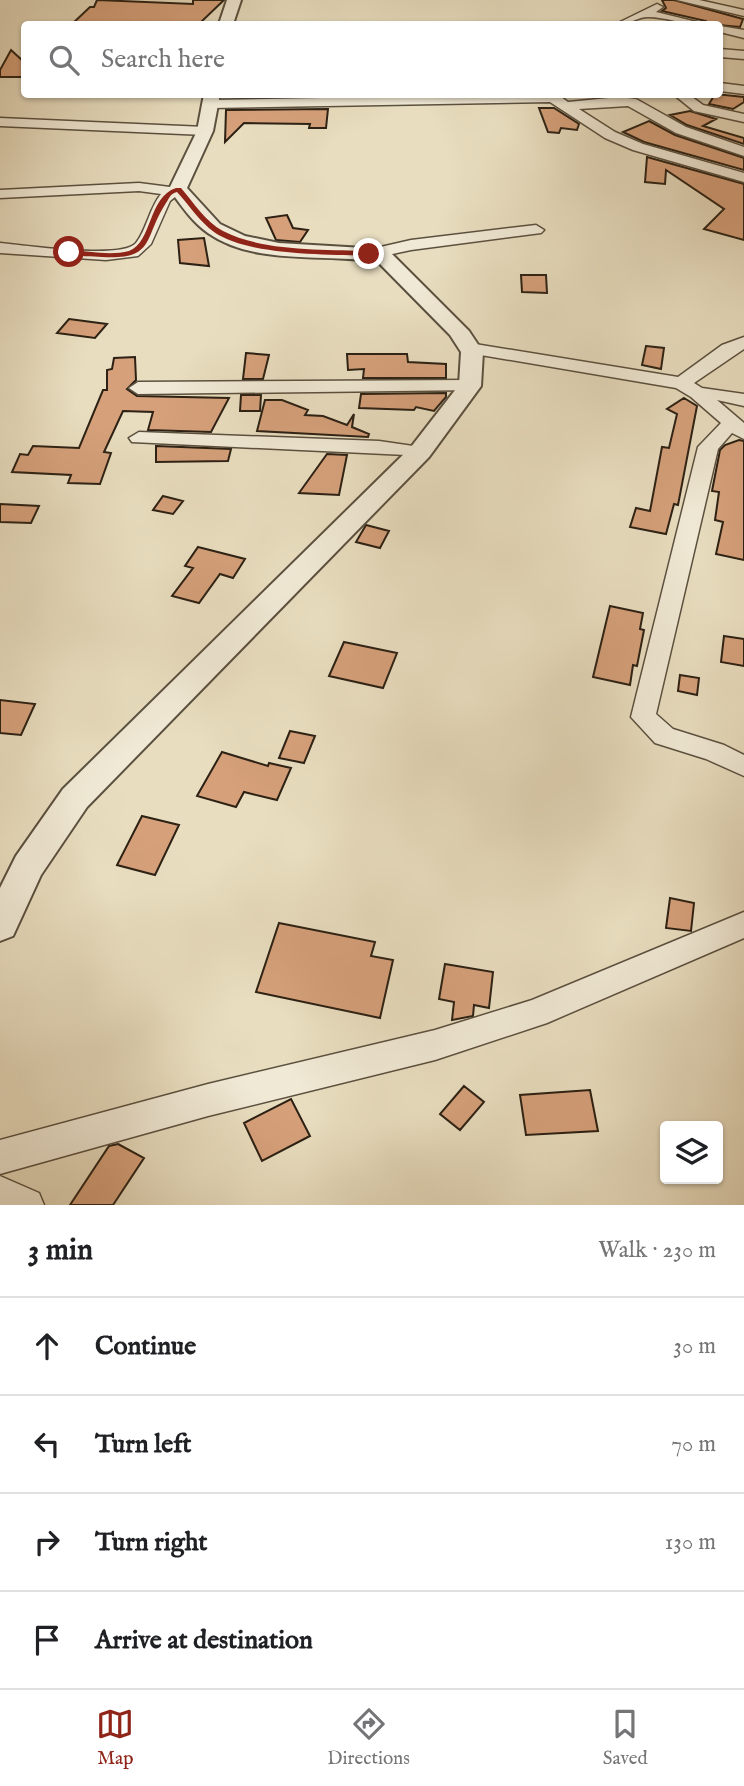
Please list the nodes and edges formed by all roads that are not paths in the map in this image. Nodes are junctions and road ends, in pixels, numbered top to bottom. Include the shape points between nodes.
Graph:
1 (234, 0) edge
2 (668, 0) edge
3 (683, 0) edge
4 (738, 0) edge
5 (724, 9) junction
6 (646, 13) junction
7 (744, 13) edge
8 (227, 21) edge
9 (629, 21) edge
10 (685, 21) edge
11 (723, 30) edge
12 (744, 34) edge
13 (723, 53) edge
14 (744, 55) edge
15 (723, 87) edge
16 (744, 90) edge
17 (685, 98) edge
18 (212, 99) edge
19 (559, 99) edge
20 (744, 118) edge
21 (0, 122) edge
22 (205, 131) junction
23 (744, 152) edge
24 (744, 178) edge
25 (174, 191) junction
26 (0, 194) edge
27 (536, 230) dead end
28 (0, 248) edge
29 (369, 254) junction
30 (744, 342) edge
31 (469, 348) junction
32 (681, 383) junction
33 (470, 386) junction
34 (138, 388) dead end
35 (698, 393) junction
36 (744, 400) edge
37 (737, 428) edge
38 (139, 438) dead end
39 (420, 452) junction
40 (744, 766) edge
41 (0, 925) edge
42 (744, 925) edge
43 (0, 1157) edge
44 (0, 1193) edge
45 (27, 1205) edge

1 - 8 street
2 - 6 street
3 - 5 street
4 - 5 street
5 - 7 street
6 - 9 street
6 - 10 street
11 - 12 street
13 - 14 street
15 - 16 street
17 - 20 street via 699,108
18 - 19 street
18 - 22 street
19 - 23 street via 631,102 681,130
19 - 24 street via 610,135 638,147
21 - 22 street
22 - 25 street
25 - 26 street via 139,187
25 - 28 street via 158,209 143,244 132,253
25 - 29 street via 220,233 246,242
27 - 29 street
29 - 31 street via 384,257 458,331
30 - 32 street
31 - 32 street
31 - 33 street
32 - 35 street
33 - 34 street
33 - 39 street
35 - 36 street
35 - 37 street
37 - 40 street via 708,447 643,718 664,736
38 - 39 street
39 - 41 street via 75,798 28,866
42 - 43 street via 536,1013 436,1045
44 - 45 street

